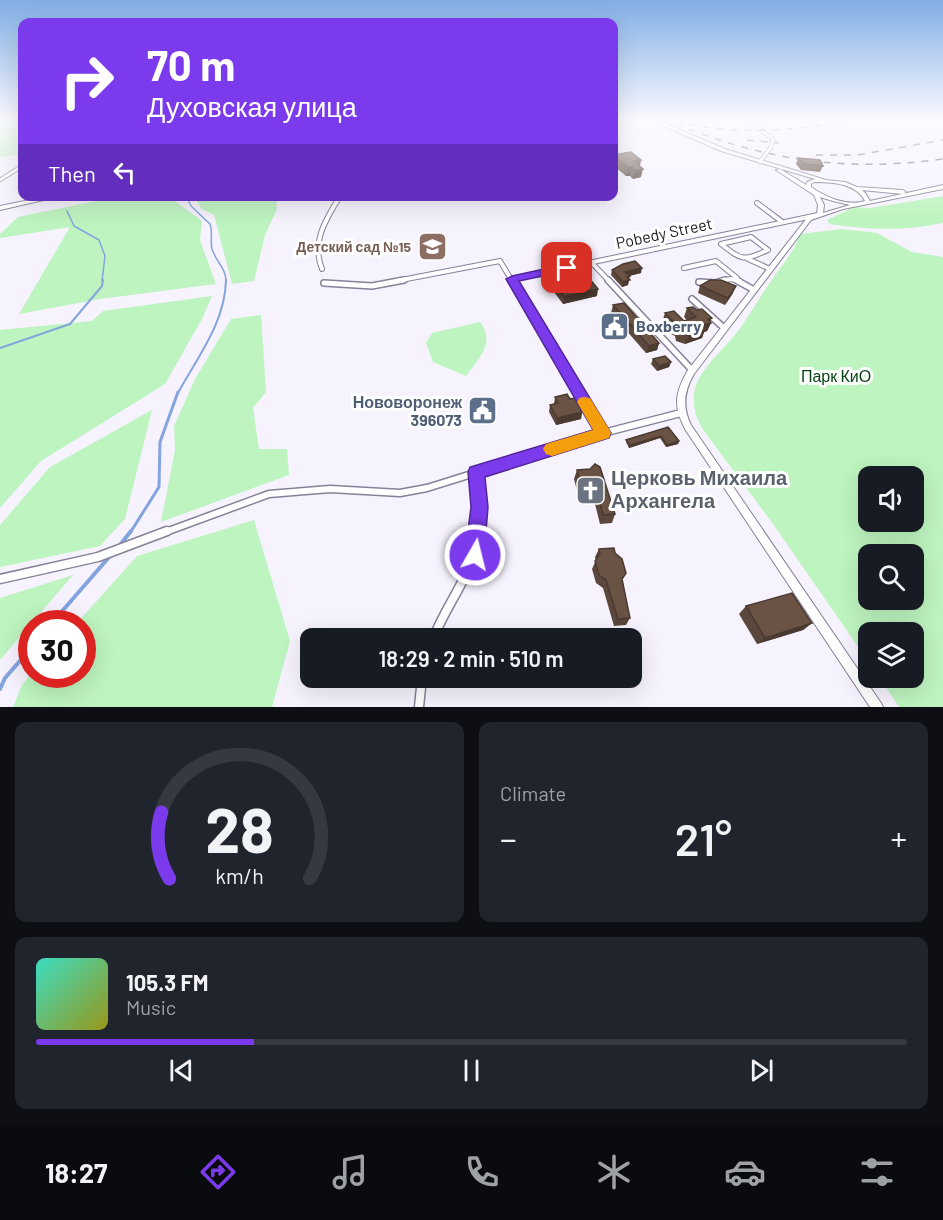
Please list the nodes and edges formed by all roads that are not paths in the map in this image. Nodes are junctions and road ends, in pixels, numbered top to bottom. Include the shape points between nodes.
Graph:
1 (731, 152) edge
2 (767, 152) edge
3 (760, 162) junction
4 (769, 165) junction
5 (18, 169) edge
6 (0, 180) edge
7 (825, 181) junction
8 (847, 186) junction
9 (943, 188) edge
10 (811, 190) junction
11 (932, 191) junction
12 (34, 201) edge
13 (337, 201) edge
14 (757, 203) dead end
15 (864, 204) junction
16 (0, 208) edge
17 (820, 214) junction
18 (781, 222) junction
19 (748, 259) junction
20 (592, 263) junction
21 (684, 268) dead end
22 (322, 269) dead end
23 (770, 269) junction
24 (737, 278) junction
25 (512, 279) junction
26 (699, 282) dead end
27 (324, 284) dead end
28 (754, 290) junction
29 (692, 299) dead end
30 (724, 328) junction
31 (692, 370) junction
32 (681, 413) junction
33 (603, 433) junction
34 (476, 472) junction
35 (98, 557) joint
36 (0, 579) edge
37 (437, 628) edge
38 (421, 688) edge
39 (419, 707) edge
40 (877, 707) edge

1 - 3 street
2 - 3 street
3 - 4 street
4 - 7 street
4 - 10 street
5 - 6 street
7 - 8 street
7 - 10 street via 811,182
8 - 11 street via 895,192
8 - 15 street via 864,194 868,201
9 - 11 street
10 - 15 street via 840,202
10 - 17 street via 821,201
11 - 15 street
12 - 16 street
13 - 22 street via 316,248
14 - 18 street
15 - 17 street
17 - 18 street, Pobedy Street
17 - 23 street via 809,219
18 - 20 street, Pobedy Street
19 - 19 street via 768,250 751,237 721,244
19 - 23 street
20 - 25 street, Pobedy Street
20 - 31 street
21 - 24 street via 716,261
23 - 28 street
24 - 26 street
24 - 28 street
25 - 27 street via 500,261 372,286
25 - 33 street
28 - 30 street
29 - 30 street
30 - 31 street
31 - 32 street via 681,392
32 - 33 street
32 - 40 street
33 - 34 street
34 - 35 street via 400,493 330,489 269,494
34 - 37 street via 480,507 475,555
35 - 36 street
38 - 39 street

